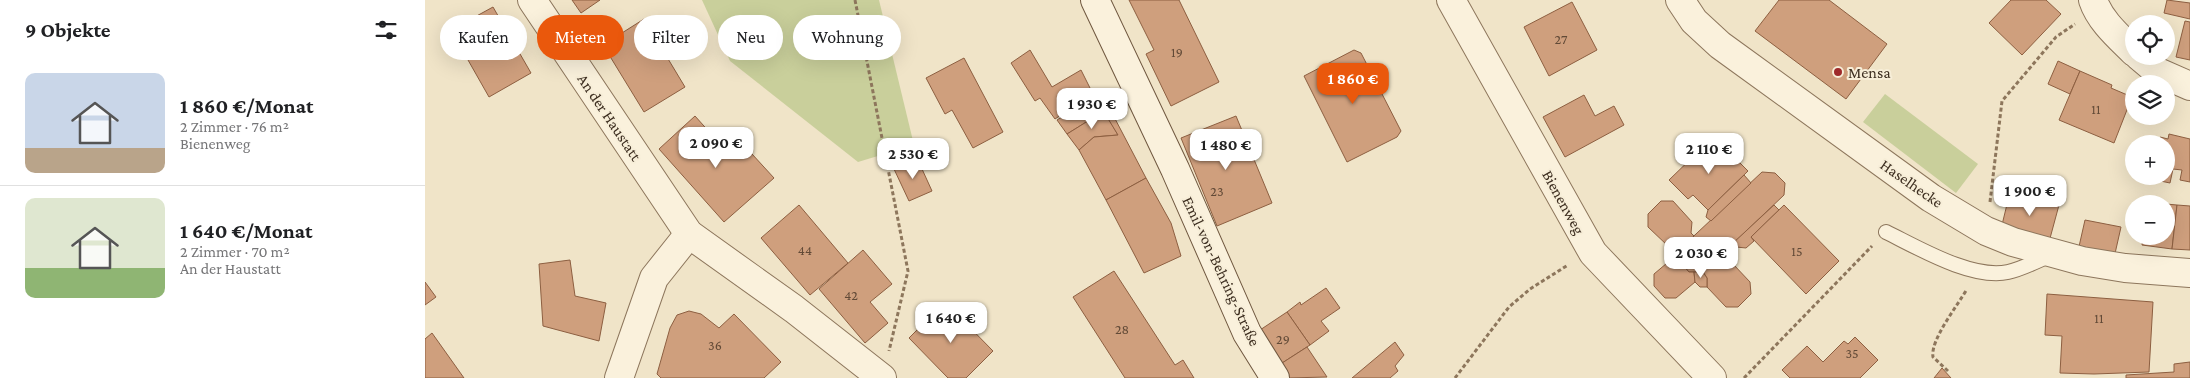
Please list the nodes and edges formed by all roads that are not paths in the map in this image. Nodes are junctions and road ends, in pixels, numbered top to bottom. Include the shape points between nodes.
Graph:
1 (532, 0) edge
2 (1095, 0) edge
3 (1451, 0) edge
4 (1680, 0) edge
5 (2093, 0) edge
6 (2125, 43) edge
7 (2150, 65) edge
8 (2190, 86) edge
9 (1886, 232) road end
10 (689, 234) junction
11 (2056, 253) junction
12 (2190, 273) edge
13 (885, 368) edge
14 (619, 378) edge
15 (1275, 378) edge
16 (1712, 378) edge

1 - 10 street, An der Haustatt
2 - 15 street, Emil-von-Behring-Straße via 1175,169 1247,333
3 - 16 street, Bienenweg via 1593,253
4 - 11 street, Haselhecke via 1694,21 1720,45 1931,198 1986,231
5 - 6 street via 2096,9
7 - 8 street
9 - 11 lane via 1943,260 1978,271 2007,273
10 - 13 street, An der Haustatt
10 - 14 street via 654,278
11 - 12 street, Haselhecke via 2125,268

